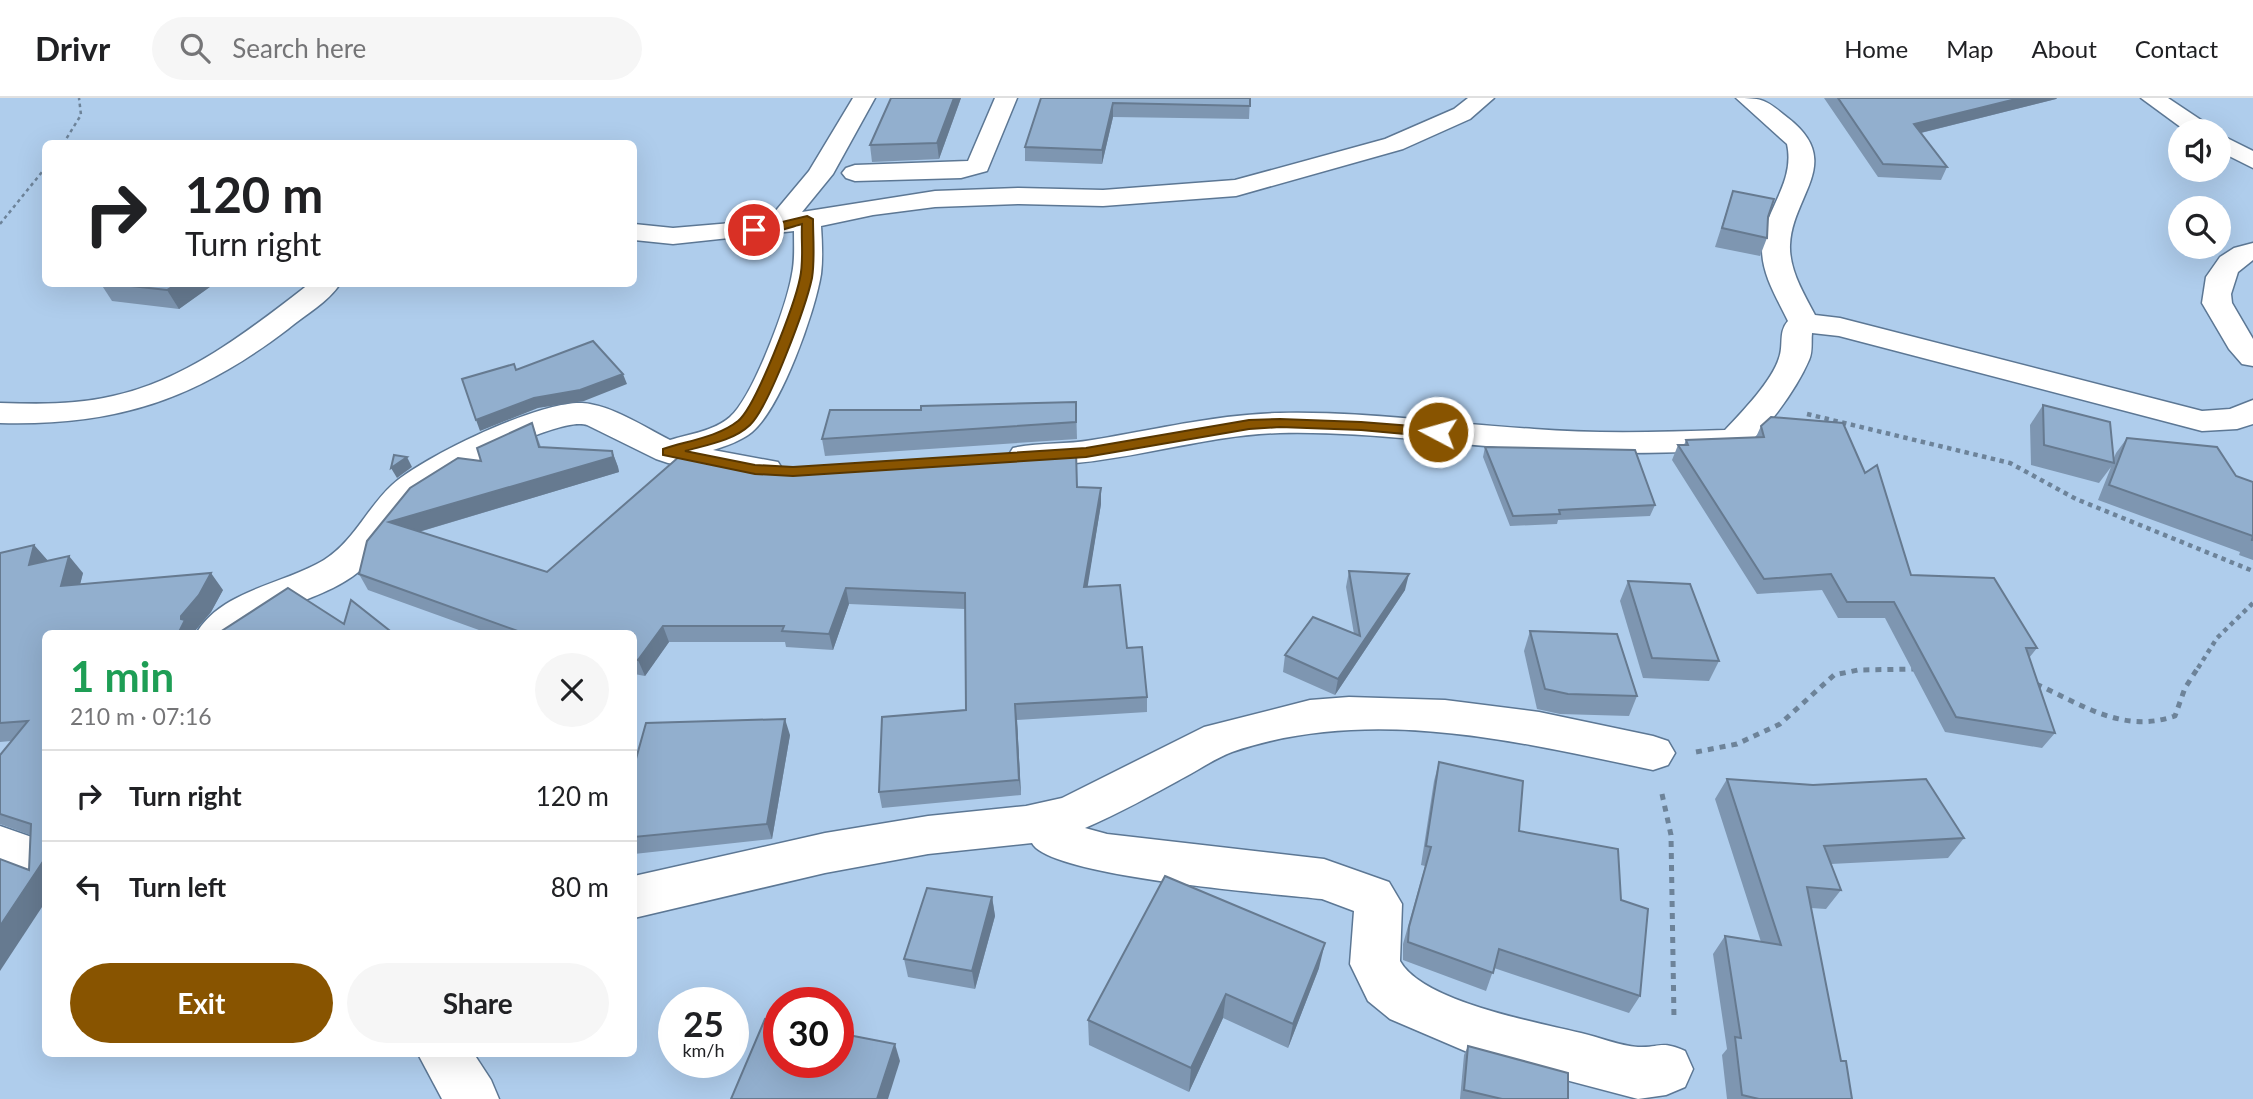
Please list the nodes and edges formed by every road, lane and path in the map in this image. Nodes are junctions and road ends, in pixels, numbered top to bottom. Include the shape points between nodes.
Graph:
1 (79, 98) edge
2 (864, 98) edge
3 (1006, 98) edge
4 (1483, 98) edge
5 (1747, 98) edge
6 (2152, 98) edge
7 (2184, 119) edge
8 (65, 140) edge
9 (2231, 148) edge
10 (2253, 161) edge
11 (42, 172) edge
12 (855, 173) dead end
13 (792, 223) junction
14 (0, 224) edge
15 (637, 232) edge
16 (2253, 251) edge
17 (322, 287) edge
18 (1804, 323) junction
19 (2253, 357) edge
20 (1766, 404) junction
21 (2253, 410) edge
22 (0, 413) edge
23 (668, 452) junction
24 (992, 458) edge
25 (793, 471) edge
26 (2253, 571) edge
27 (2253, 604) edge
28 (222, 630) edge
29 (1930, 668) edge
30 (2028, 681) edge
31 (1653, 753) junction
32 (1047, 820) junction
33 (0, 846) edge
34 (42, 862) edge
35 (637, 896) edge
36 (446, 1057) edge
37 (1666, 1069) joint
38 (472, 1099) edge

1 - 8 path via 81,115
2 - 13 street
3 - 12 street via 978,166
4 - 13 street via 1462,114 1394,144 1236,188 1103,198 935,199
5 - 18 street via 1791,132 1803,148 1802,169 1778,229 1775,252
6 - 7 street
9 - 10 street
11 - 14 path
13 - 15 street via 673,236
13 - 23 street via 806,277 756,407 746,422 731,432
16 - 19 street via 2223,270 2216,295 2240,343
17 - 22 street via 250,342 196,375 136,399 89,411
18 - 20 street via 1797,328 1795,358
18 - 21 street via 1840,327 2202,421 2226,421
20 - 24 street via 1734,440 1709,443 1536,440 1280,423 1086,453
20 - 26 path via 2010,463 2076,499
23 - 25 street via 755,470
23 - 28 street via 581,413 521,431 438,469 399,501 345,564 261,603
27 - 30 path via 2217,638 2185,688 2175,716 2156,723 2135,723 2102,713
29 - 31 path via 1841,673 1816,688 1800,709 1745,741 1709,751
31 - 32 street via 1539,729 1445,716 1310,716 1219,739 1098,803
31 - 37 path via 1671,835 1675,1057
32 - 35 street via 825,853
32 - 37 street via 1058,840 1107,854 1324,879 1372,897 1378,904 1375,964 1386,984 1408,1002 1479,1032 1638,1073
33 - 34 street
36 - 38 street

